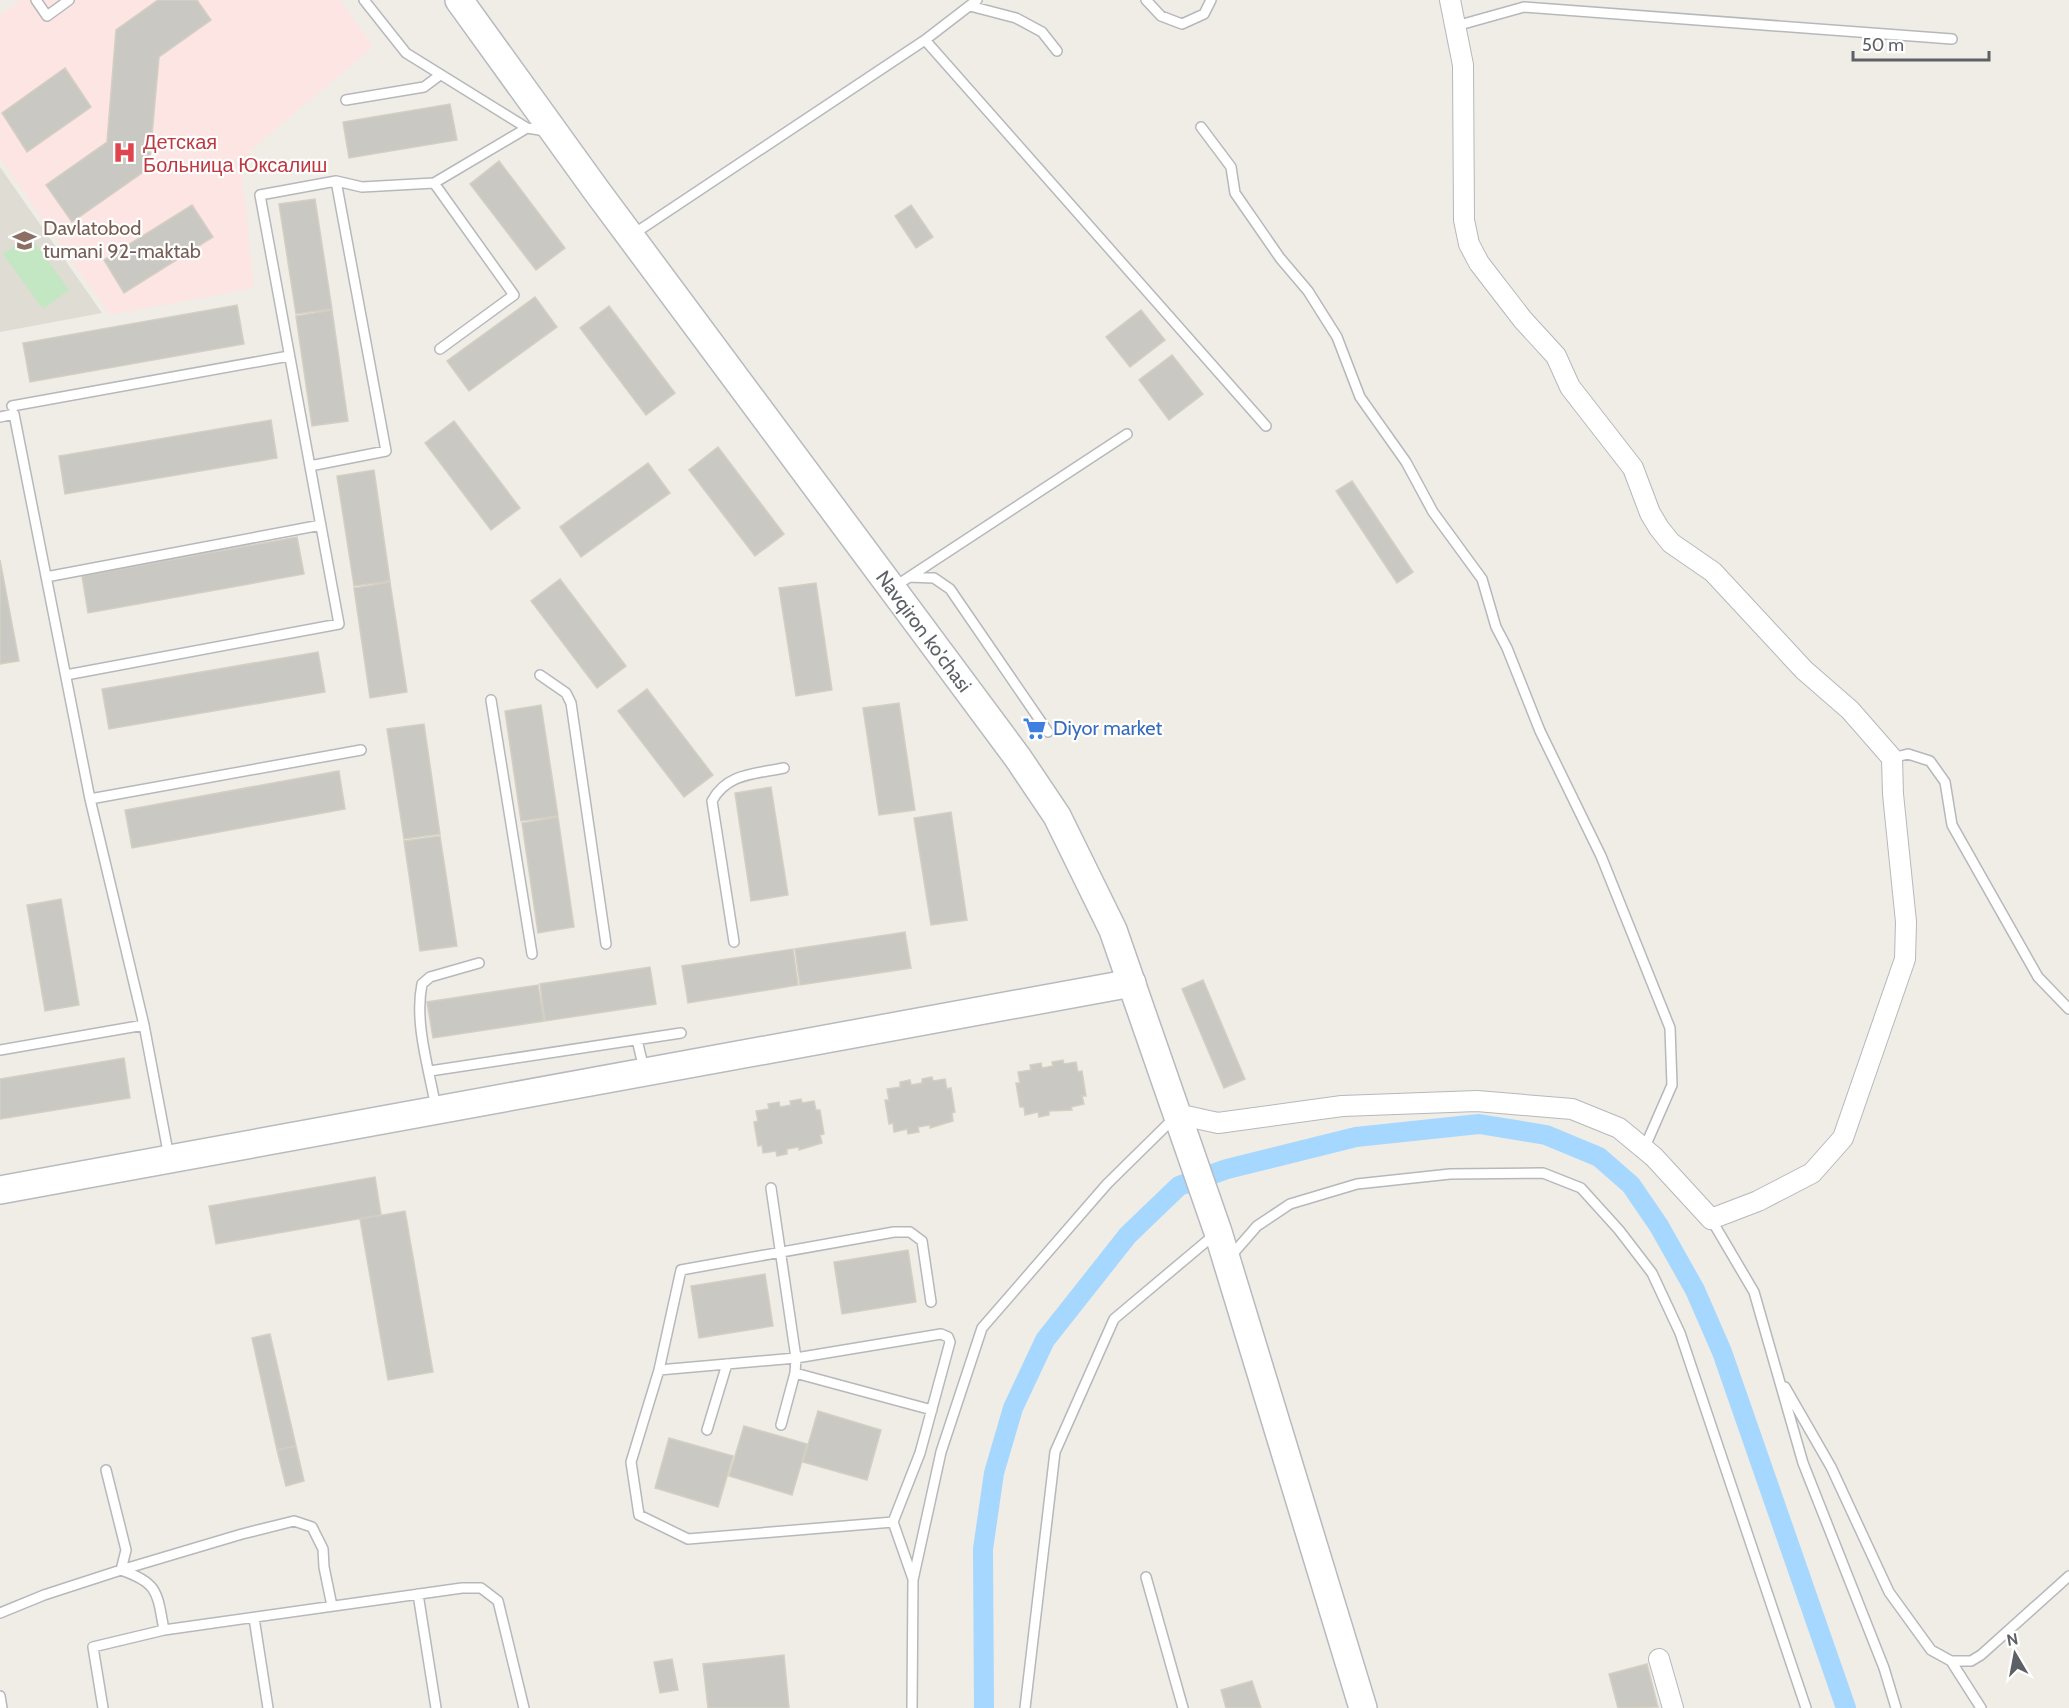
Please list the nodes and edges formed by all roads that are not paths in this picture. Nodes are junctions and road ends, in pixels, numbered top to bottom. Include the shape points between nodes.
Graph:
1 (36, 0) edge
2 (69, 0) edge
3 (364, 0) edge
4 (459, 0) edge
5 (1146, 0) edge
6 (1211, 0) edge
7 (1450, 0) edge
8 (973, 3) edge
9 (1456, 26) junction
10 (1952, 39) dead end
11 (925, 40) junction
12 (1057, 51) dead end
13 (440, 75) junction
14 (346, 100) dead end
15 (1201, 127) dead end
16 (527, 128) junction
17 (554, 132) junction
18 (336, 181) junction
19 (434, 183) junction
20 (630, 236) junction
21 (440, 349) dead end
22 (289, 356) junction
23 (12, 406) dead end
24 (0, 417) edge
25 (1266, 426) dead end
26 (1127, 434) dead end
27 (310, 466) junction
28 (321, 525) junction
29 (46, 577) junction
30 (900, 582) junction
31 (66, 675) junction
32 (540, 675) dead end
33 (491, 700) dead end
34 (1048, 732) dead end
35 (361, 750) dead end
36 (1892, 758) junction
37 (784, 768) dead end
38 (90, 798) junction
39 (734, 942) dead end
40 (606, 944) dead end
41 (532, 954) dead end
42 (479, 963) dead end
43 (1132, 983) junction
44 (2069, 1009) edge
45 (144, 1025) junction
46 (681, 1033) dead end
47 (637, 1040) junction
48 (0, 1050) edge
49 (430, 1071) junction
50 (645, 1072) junction
51 (437, 1110) junction
52 (1177, 1114) junction
53 (1644, 1149) junction
54 (170, 1159) junction
55 (771, 1188) dead end
56 (0, 1190) edge
57 (1712, 1219) junction
58 (1218, 1232) junction
59 (781, 1254) junction
60 (1227, 1262) junction
61 (931, 1302) dead end
62 (796, 1358) junction
63 (727, 1364) junction
64 (659, 1370) junction
65 (795, 1373) junction
66 (1778, 1374) junction
67 (932, 1410) junction
68 (781, 1425) dead end
69 (707, 1430) dead end
70 (106, 1470) dead end
71 (893, 1522) junction
72 (121, 1569) junction
73 (2069, 1576) edge
74 (1146, 1577) dead end
75 (913, 1580) junction
76 (418, 1594) junction
77 (332, 1606) junction
78 (0, 1613) edge
79 (254, 1618) junction
80 (164, 1630) junction
81 (1659, 1659) dead end
82 (1951, 1661) junction
83 (0, 1696) edge
84 (2, 1708) edge
85 (103, 1708) edge
86 (268, 1708) edge
87 (436, 1708) edge
88 (524, 1708) edge
89 (912, 1708) edge
90 (1025, 1708) edge
91 (1183, 1708) edge
92 (1363, 1708) edge
93 (1672, 1708) edge
94 (1806, 1708) edge
95 (1896, 1708) edge
96 (1981, 1708) edge

1 - 2 lane via 47,16
3 - 13 lane via 406,53
4 - 17 main road, Navqiron ko'chasi
5 - 6 lane via 1161,16 1182,24 1204,14
7 - 9 street
8 - 11 lane
8 - 12 lane via 1042,32
9 - 10 lane via 1524,7
9 - 36 street via 1463,65 1464,220 1469,244 1479,263 1556,356 1570,387 1633,468 1650,513 1665,535 1713,572 1804,670 1850,710
11 - 20 lane
11 - 25 lane
13 - 14 lane via 424,87
13 - 16 lane
15 - 53 lane via 1231,167 1235,193 1337,337 1360,397 1406,462 1432,512 1482,579 1513,668 1601,856 1670,1028 1672,1084
16 - 17 lane
16 - 19 lane
17 - 20 main road, Navqiron ko'chasi
18 - 19 lane via 362,187
18 - 22 lane via 260,195
18 - 27 lane via 386,452
19 - 21 lane via 514,295
20 - 30 main road, Navqiron ko'chasi
22 - 23 lane
22 - 27 lane
24 - 29 lane via 14,414
26 - 30 lane
27 - 28 lane
28 - 29 lane
28 - 31 lane via 339,624
29 - 31 lane
30 - 34 lane via 934,578 950,589
30 - 43 main road, Navqiron ko'chasi via 1058,816 1113,930
31 - 38 lane
32 - 40 lane via 566,693 571,703
33 - 41 lane
35 - 38 lane
36 - 44 lane via 1908,754 1930,761 1945,782 1952,825 2038,977
36 - 57 street via 1906,922 1905,959 1843,1138 1812,1173
37 - 39 lane via 743,776 721,786 712,801
38 - 45 lane
42 - 49 lane via 430,977 422,984 419,998
43 - 50 main road
43 - 52 main road, Navqiron ko'chasi
45 - 48 lane
45 - 54 lane
46 - 47 lane
47 - 49 lane
47 - 50 lane
49 - 51 lane
50 - 51 main road
51 - 54 main road
52 - 53 street via 1218,1123 1342,1106 1477,1101 1572,1109 1619,1128
52 - 58 main road, Navqiron ko'chasi
52 - 75 lane via 1107,1185 982,1328 941,1452
53 - 57 street
54 - 56 main road
55 - 59 lane
57 - 66 lane via 1754,1292
58 - 60 main road, Navqiron ko'chasi
58 - 90 lane via 1114,1318 1055,1452
59 - 61 lane via 910,1232 922,1241
59 - 62 lane
59 - 64 lane via 681,1270
60 - 92 main road, Navqiron ko'chasi
60 - 94 lane via 1257,1226 1290,1204 1357,1184 1450,1174 1543,1173 1581,1188 1652,1273 1680,1333
62 - 63 lane
62 - 65 lane
62 - 67 lane via 941,1334 950,1342
63 - 64 lane
63 - 69 lane
64 - 71 lane via 632,1462 639,1515 688,1539
65 - 67 lane
65 - 68 lane
66 - 82 lane via 1832,1467 1889,1592 1931,1650
66 - 95 lane via 1803,1463
67 - 71 lane
70 - 72 lane via 126,1550
71 - 75 lane
72 - 77 lane via 294,1521 312,1527 323,1549
72 - 78 lane
72 - 80 lane via 146,1579 158,1599
73 - 82 lane via 1981,1655 1971,1661
74 - 91 lane
75 - 89 lane
76 - 77 lane
76 - 87 lane
76 - 88 lane via 482,1588 498,1601
77 - 79 lane
79 - 80 lane
79 - 86 lane
80 - 85 lane via 93,1647
81 - 93 street
82 - 96 lane
83 - 84 lane

